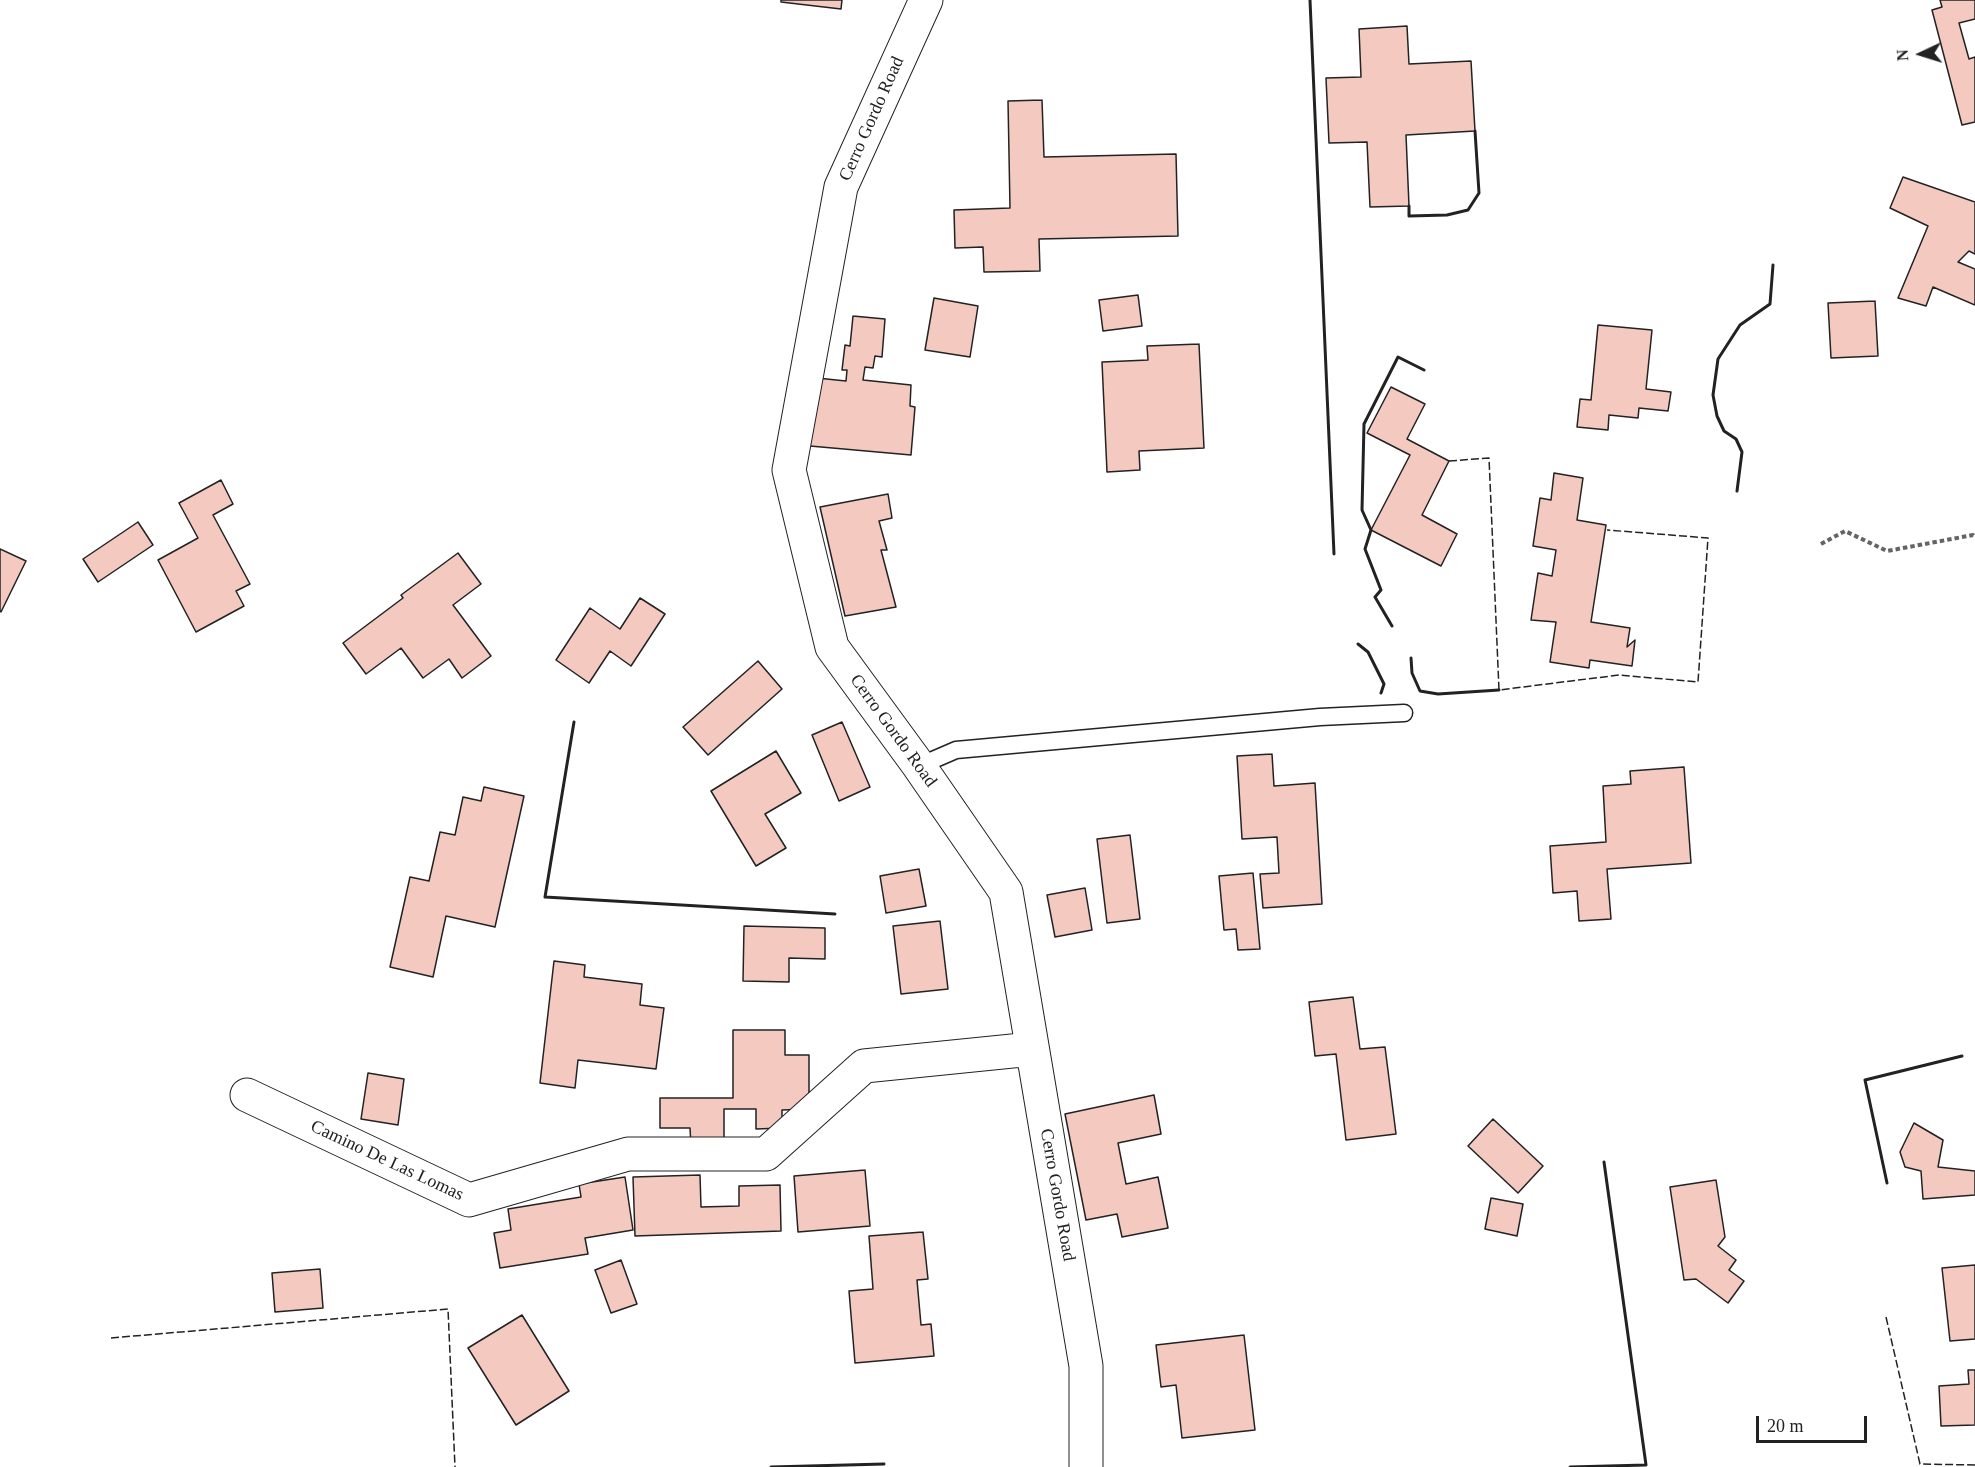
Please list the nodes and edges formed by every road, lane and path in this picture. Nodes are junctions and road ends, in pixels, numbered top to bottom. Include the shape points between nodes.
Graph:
1 (926, 0) edge
2 (1975, 537) edge
3 (1821, 544) dead end
4 (1404, 712) dead end
5 (919, 766) junction
6 (1032, 1049) junction
7 (247, 1095) dead end
8 (1086, 1467) edge

1 - 5 street, Cerro Gordo Road via 841,188 789,470 832,647
2 - 3 path via 1887,551 1845,531
4 - 5 lane via 956,750
5 - 6 street, Cerro Gordo Road via 1006,892
6 - 7 street, Camino De Las Lomas via 864,1066 766,1154 628,1154 469,1200
6 - 8 street, Cerro Gordo Road via 1086,1366

